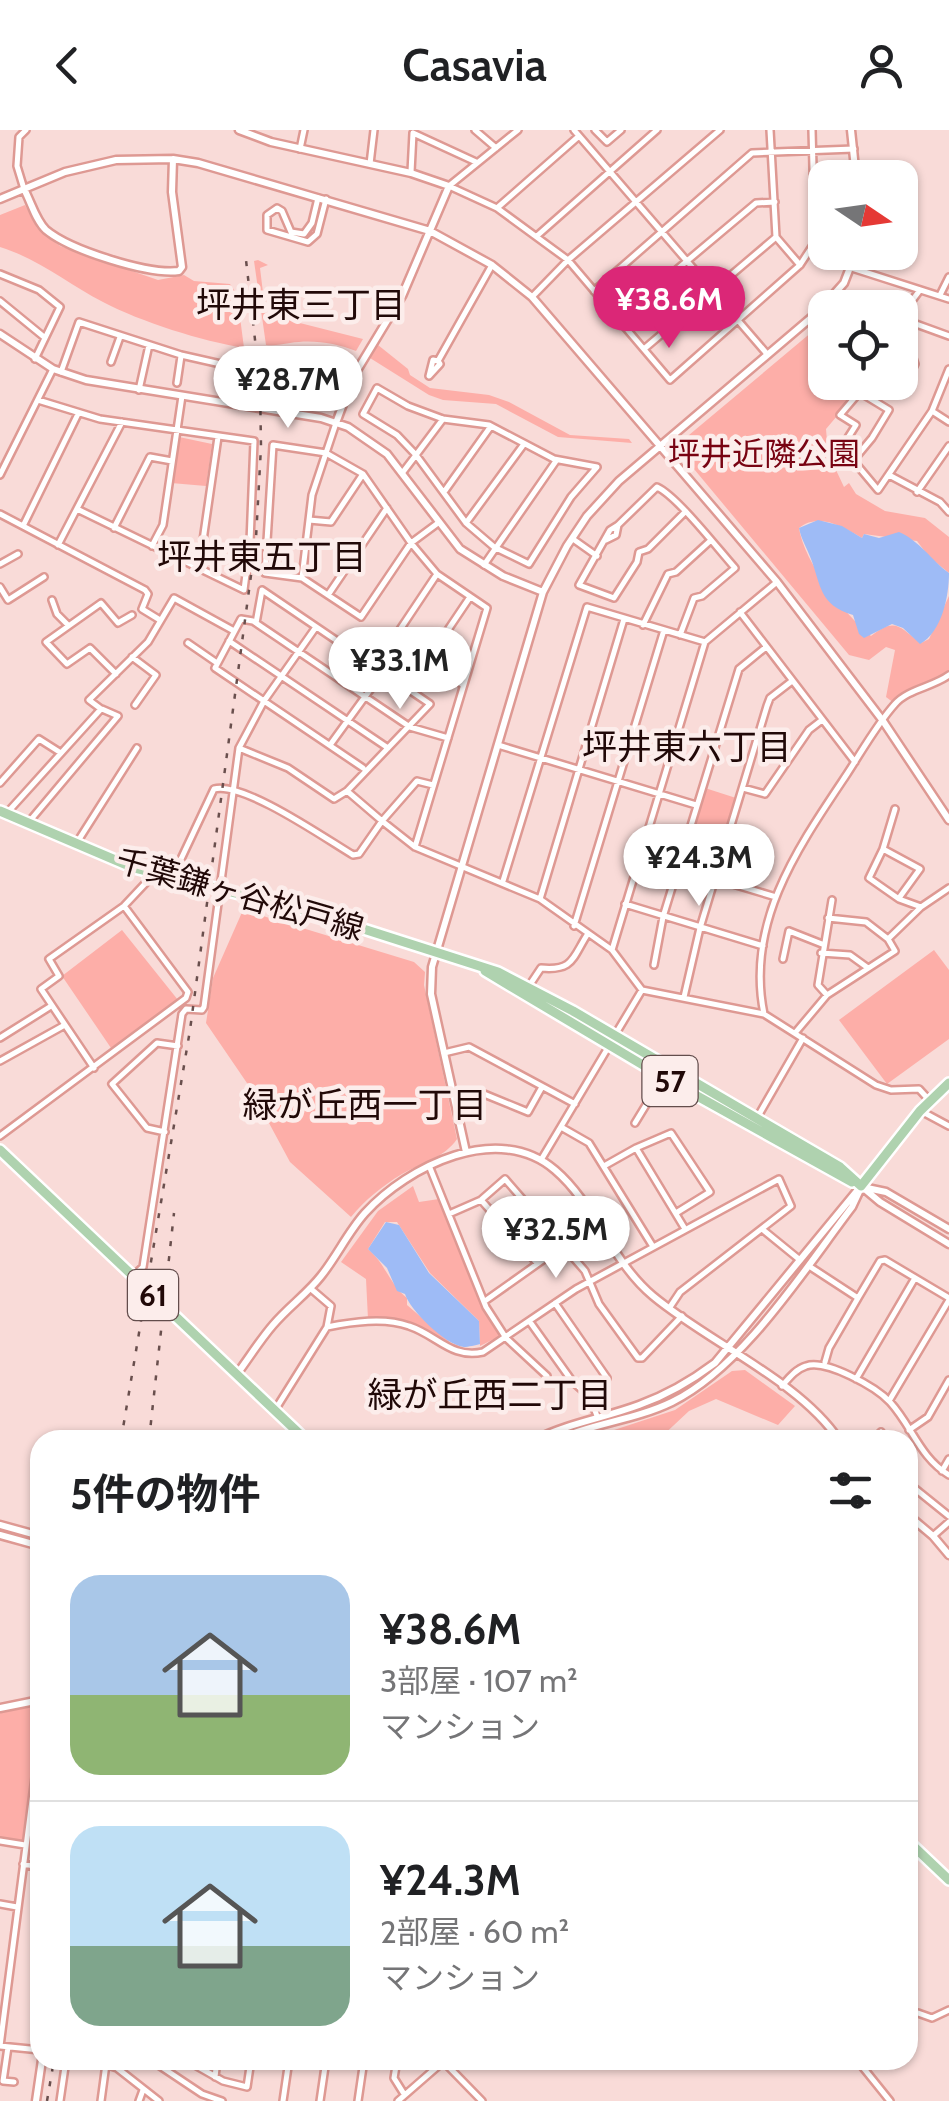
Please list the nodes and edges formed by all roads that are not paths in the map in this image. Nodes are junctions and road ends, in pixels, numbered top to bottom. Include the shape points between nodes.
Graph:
1 (26, 130) edge
2 (239, 130) edge
3 (274, 130) edge
4 (304, 130) edge
5 (374, 130) edge
6 (475, 130) edge
7 (518, 130) edge
8 (574, 130) edge
9 (594, 130) edge
10 (621, 130) edge
11 (658, 130) edge
12 (720, 130) edge
13 (770, 130) edge
14 (812, 130) edge
15 (851, 130) edge
16 (413, 131) edge
17 (257, 133) edge
18 (580, 136) junction
19 (271, 142) junction
20 (496, 148) junction
21 (300, 149) junction
22 (854, 150) junction
23 (814, 151) junction
24 (773, 152) junction
25 (174, 159) junction
26 (855, 160) edge
27 (476, 162) junction
28 (370, 164) junction
29 (610, 172) junction
30 (411, 173) junction
31 (449, 186) junction
32 (24, 189) junction
33 (322, 198) junction
34 (0, 199) edge
35 (636, 202) junction
36 (775, 202) junction
37 (497, 208) junction
38 (660, 230) junction
39 (430, 231) junction
40 (538, 235) junction
41 (776, 237) junction
42 (568, 260) junction
43 (686, 260) junction
44 (800, 264) junction
45 (492, 265) junction
46 (851, 270) edge
47 (858, 270) edge
48 (0, 274) edge
49 (949, 277) edge
50 (920, 290) junction
51 (594, 291) junction
52 (712, 291) junction
53 (918, 294) edge
54 (940, 296) junction
55 (532, 297) junction
56 (949, 299) edge
57 (0, 300) edge
58 (618, 319) junction
59 (739, 322) junction
60 (918, 324) edge
61 (0, 334) edge
62 (120, 336) junction
63 (949, 336) edge
64 (45, 337) junction
65 (149, 345) junction
66 (644, 349) junction
67 (767, 354) junction
68 (181, 355) junction
69 (34, 359) junction
70 (438, 360) dead end
71 (111, 362) dead end
72 (949, 370) edge
73 (58, 371) junction
74 (176, 383) dead end
75 (139, 390) junction
76 (272, 392) junction
77 (182, 396) junction
78 (38, 400) junction
79 (854, 400) edge
80 (873, 400) edge
81 (233, 404) junction
82 (274, 410) junction
83 (932, 411) junction
84 (78, 414) junction
85 (443, 420) junction
86 (122, 422) junction
87 (336, 422) junction
88 (949, 422) edge
89 (490, 426) junction
90 (177, 430) junction
91 (218, 437) junction
92 (524, 444) junction
93 (661, 446) junction
94 (949, 446) edge
95 (326, 453) junction
96 (416, 455) junction
97 (946, 458) edge
98 (557, 460) junction
99 (172, 461) junction
100 (852, 462) junction
101 (403, 472) junction
102 (362, 474) junction
103 (889, 474) junction
104 (0, 476) edge
105 (444, 492) junction
106 (917, 492) junction
107 (387, 508) junction
108 (77, 509) junction
109 (684, 512) junction
110 (949, 512) edge
111 (0, 514) edge
112 (309, 520) junction
113 (438, 523) junction
114 (466, 524) junction
115 (22, 526) junction
116 (114, 528) junction
117 (573, 538) junction
118 (710, 541) junction
119 (411, 544) junction
120 (58, 545) junction
121 (152, 546) junction
122 (494, 547) junction
123 (18, 554) dead end
124 (596, 556) junction
125 (0, 564) edge
126 (484, 565) junction
127 (198, 568) junction
128 (437, 574) junction
129 (44, 577) dead end
130 (302, 578) junction
131 (777, 582) junction
132 (0, 587) edge
133 (543, 592) junction
134 (328, 595) junction
135 (470, 596) junction
136 (52, 600) dead end
137 (740, 612) junction
138 (132, 615) dead end
139 (624, 619) junction
140 (160, 621) junction
141 (256, 623) junction
142 (68, 625) junction
143 (643, 625) junction
144 (316, 627) junction
145 (664, 630) junction
146 (234, 631) junction
147 (680, 635) junction
148 (229, 641) junction
149 (705, 642) junction
150 (188, 643) dead end
151 (766, 647) junction
152 (298, 651) junction
153 (132, 658) junction
154 (391, 661) dead end
155 (427, 661) junction
156 (217, 663) junction
157 (382, 671) junction
158 (116, 674) junction
159 (949, 675) edge
160 (281, 676) junction
161 (792, 681) junction
162 (464, 686) junction
163 (364, 696) junction
164 (264, 701) junction
165 (135, 705) dead end
166 (101, 709) junction
167 (822, 720) junction
168 (347, 721) junction
169 (883, 721) junction
170 (410, 727) junction
171 (448, 738) junction
172 (330, 745) junction
173 (498, 745) junction
174 (137, 748) dead end
175 (239, 748) junction
176 (389, 749) junction
177 (62, 753) junction
178 (540, 758) junction
179 (855, 762) junction
180 (363, 768) dead end
181 (579, 770) junction
182 (617, 781) junction
183 (0, 783) edge
184 (433, 786) junction
185 (742, 788) junction
186 (233, 790) junction
187 (347, 792) junction
188 (659, 794) junction
189 (696, 805) junction
190 (895, 810) dead end
191 (3, 812) edge
192 (949, 820) edge
193 (382, 821) junction
194 (28, 823) junction
195 (76, 844) junction
196 (415, 847) junction
197 (883, 849) junction
198 (461, 864) junction
199 (154, 873) junction
200 (172, 876) junction
201 (715, 879) junction
202 (503, 881) junction
203 (220, 888) junction
204 (949, 888) edge
205 (776, 897) junction
206 (540, 899) junction
207 (898, 899) junction
208 (832, 900) dead end
209 (625, 904) junction
210 (124, 906) junction
211 (920, 907) junction
212 (663, 917) junction
213 (828, 918) junction
214 (574, 926) junction
215 (700, 928) junction
216 (588, 935) junction
217 (888, 939) junction
218 (822, 944) junction
219 (762, 946) junction
220 (612, 950) junction
221 (435, 951) junction
222 (820, 953) junction
223 (783, 959) dead end
224 (654, 965) dead end
225 (868, 968) junction
226 (482, 969) junction
227 (528, 987) junction
228 (642, 990) junction
229 (827, 995) junction
230 (684, 998) junction
231 (50, 1006) junction
232 (764, 1014) junction
233 (63, 1026) junction
234 (795, 1033) junction
235 (0, 1038) edge
236 (804, 1038) junction
237 (612, 1040) junction
238 (178, 1046) junction
239 (444, 1053) junction
240 (0, 1062) edge
241 (94, 1068) junction
242 (662, 1076) junction
243 (949, 1083) edge
244 (542, 1087) junction
245 (454, 1100) junction
246 (930, 1101) junction
247 (574, 1104) junction
248 (920, 1111) junction
249 (756, 1118) junction
250 (635, 1123) dead end
251 (949, 1126) edge
252 (562, 1127) junction
253 (166, 1132) junction
254 (0, 1136) edge
255 (636, 1148) junction
256 (0, 1150) edge
257 (466, 1152) junction
258 (542, 1160) junction
259 (604, 1166) junction
260 (430, 1168) junction
261 (861, 1186) junction
262 (481, 1200) junction
263 (676, 1213) junction
264 (449, 1214) junction
265 (762, 1229) junction
266 (685, 1230) junction
267 (949, 1230) edge
268 (949, 1244) edge
269 (564, 1245) junction
270 (653, 1246) junction
271 (537, 1263) junction
272 (623, 1263) junction
273 (804, 1263) junction
274 (133, 1276) junction
275 (916, 1278) junction
276 (591, 1280) junction
277 (310, 1288) junction
278 (858, 1298) junction
279 (949, 1299) edge
280 (484, 1301) junction
281 (555, 1303) junction
282 (670, 1307) junction
283 (682, 1316) junction
284 (530, 1322) junction
285 (328, 1327) junction
286 (506, 1338) junction
287 (732, 1352) junction
288 (825, 1364) junction
289 (237, 1374) junction
290 (547, 1376) dead end
291 (856, 1380) junction
292 (949, 1380) edge
293 (782, 1386) junction
294 (590, 1396) junction
295 (889, 1401) junction
296 (274, 1410) junction
297 (597, 1416) junction
298 (295, 1430) edge
299 (561, 1430) edge
300 (587, 1430) edge
301 (831, 1430) edge
302 (908, 1430) joint
303 (918, 1446) edge
304 (949, 1458) edge
305 (942, 1471) junction
306 (949, 1475) edge
307 (918, 1491) edge
308 (949, 1519) edge
309 (918, 1523) edge
310 (0, 1525) edge
311 (30, 1533) edge
312 (0, 1535) edge
313 (933, 1536) junction
314 (30, 1543) edge
315 (949, 1555) edge
316 (30, 1702) edge
317 (0, 1708) edge
318 (30, 1814) edge
319 (0, 1840) edge
320 (26, 1844) junction
321 (918, 1851) edge
322 (23, 1864) junction
323 (30, 1865) edge
324 (949, 1880) edge
325 (0, 1904) edge
326 (17, 1907) junction
327 (0, 1938) edge
328 (13, 1940) junction
329 (949, 2010) edge
330 (918, 2013) dead end
331 (8, 2047) junction
332 (30, 2049) edge
333 (41, 2070) edge
334 (65, 2070) edge
335 (105, 2070) edge
336 (115, 2070) edge
337 (165, 2070) edge
338 (202, 2070) edge
339 (215, 2070) edge
340 (251, 2070) edge
341 (288, 2070) edge
342 (325, 2070) edge
343 (363, 2070) edge
344 (395, 2070) edge
345 (432, 2070) edge
346 (453, 2070) edge
347 (865, 2070) edge
348 (214, 2077) junction
349 (14, 2082) dead end
350 (144, 2090) junction
351 (404, 2095) junction
352 (36, 2101) edge
353 (60, 2101) edge
354 (102, 2101) edge
355 (139, 2101) edge
356 (159, 2101) edge
357 (222, 2101) edge
358 (283, 2101) edge
359 (320, 2101) edge
360 (358, 2101) edge
361 (398, 2101) edge
362 (482, 2101) edge
363 (890, 2101) edge

1 - 32 street via 18,137 17,166
2 - 17 street
3 - 19 street
4 - 21 street
5 - 28 street
6 - 20 street
7 - 20 street
8 - 18 street
9 - 10 street via 606,142
11 - 29 street
12 - 35 street
13 - 24 street
14 - 23 street
15 - 22 street
16 - 27 street
16 - 30 street
17 - 19 street
18 - 29 street
18 - 37 street
19 - 21 street
20 - 27 street
21 - 28 street
22 - 23 street
22 - 26 street
23 - 24 street
23 - 44 street via 815,242
24 - 36 street
24 - 38 street via 752,153
25 - 32 street via 100,163
25 - 32 street via 178,271 160,274 63,242 42,227
25 - 33 street
27 - 31 street
28 - 30 street
29 - 35 street
29 - 40 street
30 - 31 street
31 - 37 street
31 - 39 street
32 - 34 street
33 - 33 street via 317,234 308,242 267,230 268,215 277,208 292,232 304,234
33 - 39 street
35 - 38 street
35 - 42 street
36 - 41 street
36 - 43 street via 756,203
37 - 40 street
38 - 43 street
38 - 51 street
39 - 45 street
39 - 87 street
40 - 42 street
41 - 44 street
41 - 52 street
42 - 51 street
42 - 55 street
43 - 52 street
43 - 58 street
44 - 59 street
45 - 55 street
45 - 70 street
46 - 67 street via 834,296
47 - 50 street
48 - 64 street via 60,307
49 - 54 street
50 - 53 street
50 - 54 street
51 - 58 street
52 - 59 street
52 - 66 street
54 - 56 street
55 - 93 street
57 - 64 street
58 - 66 street
59 - 66 street via 670,380
59 - 67 street
60 - 63 street
61 - 69 street
62 - 65 street
62 - 71 street
62 - 73 street via 79,322
64 - 69 street
65 - 68 street
65 - 75 street
67 - 93 street
68 - 74 street
68 - 81 street via 234,367
69 - 73 street
72 - 83 street
73 - 75 street
73 - 78 street
75 - 77 street
76 - 76 street via 270,367 332,366 322,394
76 - 82 street
77 - 81 street
77 - 90 street
78 - 84 street
78 - 104 street
79 - 100 street via 840,415 856,425 842,447
80 - 100 street via 888,410
81 - 82 street
82 - 87 street
83 - 88 street
83 - 103 street
84 - 86 street
84 - 115 street
85 - 89 street
85 - 96 street
85 - 96 street via 378,388 364,414
86 - 90 street
86 - 108 street
87 - 95 street
87 - 101 street via 378,445
89 - 92 street
89 - 105 street
90 - 91 street
90 - 99 street
91 - 127 street
91 - 127 street via 254,441 244,590
92 - 98 street
92 - 114 street
93 - 117 street via 619,480
93 - 131 street
94 - 97 street
95 - 102 street
95 - 112 street
95 - 130 street via 273,445 265,572
96 - 101 street
96 - 105 street
97 - 106 street
98 - 122 street
98 - 122 street via 598,467 529,564
99 - 116 street via 150,457
99 - 121 street via 163,525
100 - 103 street via 878,490
101 - 113 street
102 - 107 street
102 - 112 street via 331,522
103 - 106 street
105 - 114 street
106 - 110 street
107 - 119 street
107 - 134 street
108 - 116 street
108 - 120 street
109 - 118 street
109 - 124 street via 658,487
109 - 124 street via 614,598 580,585
111 - 115 street
112 - 130 street
113 - 119 street
113 - 126 street
114 - 122 street
115 - 120 street
116 - 121 street
117 - 124 street
117 - 133 street
118 - 143 street via 665,584
118 - 147 street via 734,568 693,604
119 - 128 street
119 - 134 street via 361,617
120 - 140 street via 145,590 142,609
121 - 127 street
122 - 126 street
123 - 125 street
126 - 133 street
128 - 135 street
128 - 155 street via 393,640
129 - 132 street via 8,600
130 - 134 street
131 - 137 street
131 - 169 street
133 - 173 street
135 - 155 street
135 - 162 street via 488,608
136 - 142 street
137 - 149 street
137 - 151 street
138 - 142 street via 118,623 101,602
139 - 143 street
139 - 178 street via 587,606
139 - 181 street
140 - 146 street via 174,598
140 - 153 street
141 - 144 street via 262,590
141 - 146 street via 242,618
141 - 152 street
142 - 158 street via 46,642 67,664 90,648
143 - 145 street
144 - 152 street
144 - 157 street
145 - 147 street
145 - 182 street
146 - 148 street
147 - 149 street
148 - 156 street
148 - 160 street
149 - 188 street
150 - 156 street
151 - 161 street
151 - 189 street via 739,669
152 - 160 street
152 - 163 street
153 - 158 street
153 - 165 street via 156,676
154 - 157 street
155 - 162 street
156 - 164 street via 215,668
157 - 163 street
157 - 170 street via 430,704
158 - 166 street via 89,700
159 - 169 street via 904,696
160 - 164 street
160 - 168 street
161 - 167 street
161 - 185 street via 770,698
162 - 171 street
163 - 168 street
163 - 170 street
164 - 172 street
164 - 175 street
166 - 177 street
166 - 194 street via 118,716
167 - 179 street
167 - 185 street via 764,794
168 - 172 street
168 - 176 street
169 - 179 street
169 - 192 street
170 - 171 street
170 - 176 street
171 - 184 street
172 - 180 street
173 - 178 street
173 - 198 street
174 - 195 street
175 - 186 street
175 - 187 street via 288,768 334,799
176 - 187 street
177 - 183 street via 40,739
177 - 191 street
178 - 181 street
178 - 202 street
179 - 205 street via 793,856
181 - 182 street
181 - 206 street
182 - 188 street
182 - 214 street
184 - 193 street via 417,781
184 - 196 street
185 - 201 street
186 - 193 street via 353,856
186 - 200 street via 214,789
186 - 203 street
187 - 193 street
188 - 189 street
188 - 209 street
189 - 212 street
190 - 197 street
191 - 194 main road, 千葉鎌ヶ谷松戸線 / 57
193 - 196 street
194 - 195 main road, 千葉鎌ヶ谷松戸線 / 57
195 - 199 main road, 千葉鎌ヶ谷松戸線 / 57
196 - 198 street
197 - 207 street via 869,878
197 - 207 street via 920,870
198 - 202 street
198 - 221 street
199 - 200 main road, 千葉鎌ヶ谷松戸線 / 57
199 - 210 street
200 - 203 main road, 千葉鎌ヶ谷松戸線 / 57
201 - 205 street
201 - 215 street
202 - 206 street
203 - 221 main road, 千葉鎌ヶ谷松戸線 / 57
203 - 238 street via 204,1006 182,1014
204 - 211 street
205 - 219 street
206 - 214 street
207 - 211 street
208 - 213 street
209 - 212 street
209 - 220 street
210 - 231 street via 48,959 59,976 41,989
210 - 241 street via 188,992
211 - 217 street
212 - 215 street
212 - 224 street
213 - 217 street via 866,922
213 - 218 street
214 - 216 street
215 - 219 street
215 - 230 street
216 - 220 street
216 - 227 street via 567,967 541,968
217 - 225 street via 895,951
218 - 222 street
218 - 223 street via 790,931
219 - 232 street
220 - 228 street
221 - 226 main road, 千葉鎌ヶ谷松戸線 / 57
221 - 239 street via 431,994
222 - 225 street via 850,955
222 - 229 street via 818,984
225 - 229 street
226 - 227 main road, 千葉鎌ヶ谷松戸線 / 57
226 - 237 main road, 千葉鎌ヶ谷松戸線 / 57
227 - 237 main road, 千葉鎌ヶ谷松戸線 / 57
228 - 230 street
228 - 237 street
229 - 234 street
230 - 232 street
231 - 233 street
231 - 235 street
232 - 234 street
233 - 240 street
233 - 241 street
234 - 236 street
236 - 246 street via 876,1085 919,1090
236 - 249 street
237 - 242 main road, 千葉鎌ヶ谷松戸線 / 57
237 - 247 street
237 - 249 main road, 千葉鎌ヶ谷松戸線 / 57
238 - 253 street
238 - 253 street via 157,1043 112,1084 146,1128
239 - 244 street via 469,1047
239 - 245 street
241 - 254 street
242 - 250 street
242 - 261 main road, 千葉鎌ヶ谷松戸線 / 57
243 - 246 main road
244 - 245 street via 528,1112 484,1094
244 - 247 street
245 - 257 street
246 - 248 main road
247 - 252 street
248 - 251 street
248 - 261 main road
249 - 261 main road, 千葉鎌ヶ谷松戸線 / 57
252 - 258 street
252 - 259 street via 590,1144
253 - 274 street via 142,1267
255 - 259 street
255 - 263 street
255 - 263 street via 672,1134 710,1192
256 - 274 main road, 61
257 - 258 street via 502,1148
257 - 260 street
258 - 272 street via 570,1185
259 - 270 street
260 - 264 street
260 - 277 street via 362,1216
261 - 267 street via 886,1192
261 - 268 street
261 - 273 street
262 - 264 street
262 - 269 street via 505,1179
262 - 271 street
263 - 266 street
264 - 280 street
265 - 266 street via 791,1206 778,1179
265 - 273 street
265 - 282 street
266 - 270 street
269 - 271 street
269 - 276 street
270 - 272 street
271 - 280 street
272 - 276 street
272 - 282 street
273 - 278 street
273 - 287 street
274 - 289 main road, 61
275 - 278 street via 882,1260
275 - 279 street
275 - 291 street
276 - 281 street
276 - 283 street via 599,1304 638,1358
277 - 285 street via 331,1306
277 - 289 street
278 - 288 street
279 - 295 street
280 - 286 street
281 - 284 street
281 - 294 street via 607,1378 602,1391
282 - 283 street
283 - 287 street
284 - 286 street
284 - 294 street
285 - 286 street via 392,1322 470,1354
285 - 296 street
286 - 290 street
287 - 293 street
287 - 297 street via 638,1406
287 - 300 street via 705,1382 669,1404
288 - 291 street
288 - 293 street via 805,1366
289 - 296 main road, 61
291 - 295 street
292 - 302 street via 928,1417
293 - 301 street
294 - 297 street
295 - 302 street
296 - 298 main road, 61
297 - 299 street
303 - 305 street
304 - 305 street
305 - 306 street
307 - 308 street
308 - 313 street
309 - 313 street
310 - 311 street
312 - 314 street
313 - 315 street
316 - 317 street
318 - 320 street
319 - 320 street
320 - 322 street
321 - 324 main road
322 - 323 street
322 - 326 street
325 - 326 street
326 - 328 street
327 - 328 street
328 - 331 street via 0,2046
329 - 330 street via 932,2018
331 - 332 street
331 - 349 street via 3,2081
333 - 352 street
334 - 353 street
335 - 354 street
336 - 350 street
337 - 357 street
338 - 348 street
339 - 348 street
340 - 348 street via 248,2088
341 - 358 street
342 - 359 street
343 - 360 street
344 - 351 street
345 - 351 street
346 - 362 street
347 - 363 street
350 - 355 street
350 - 356 street
351 - 361 street

